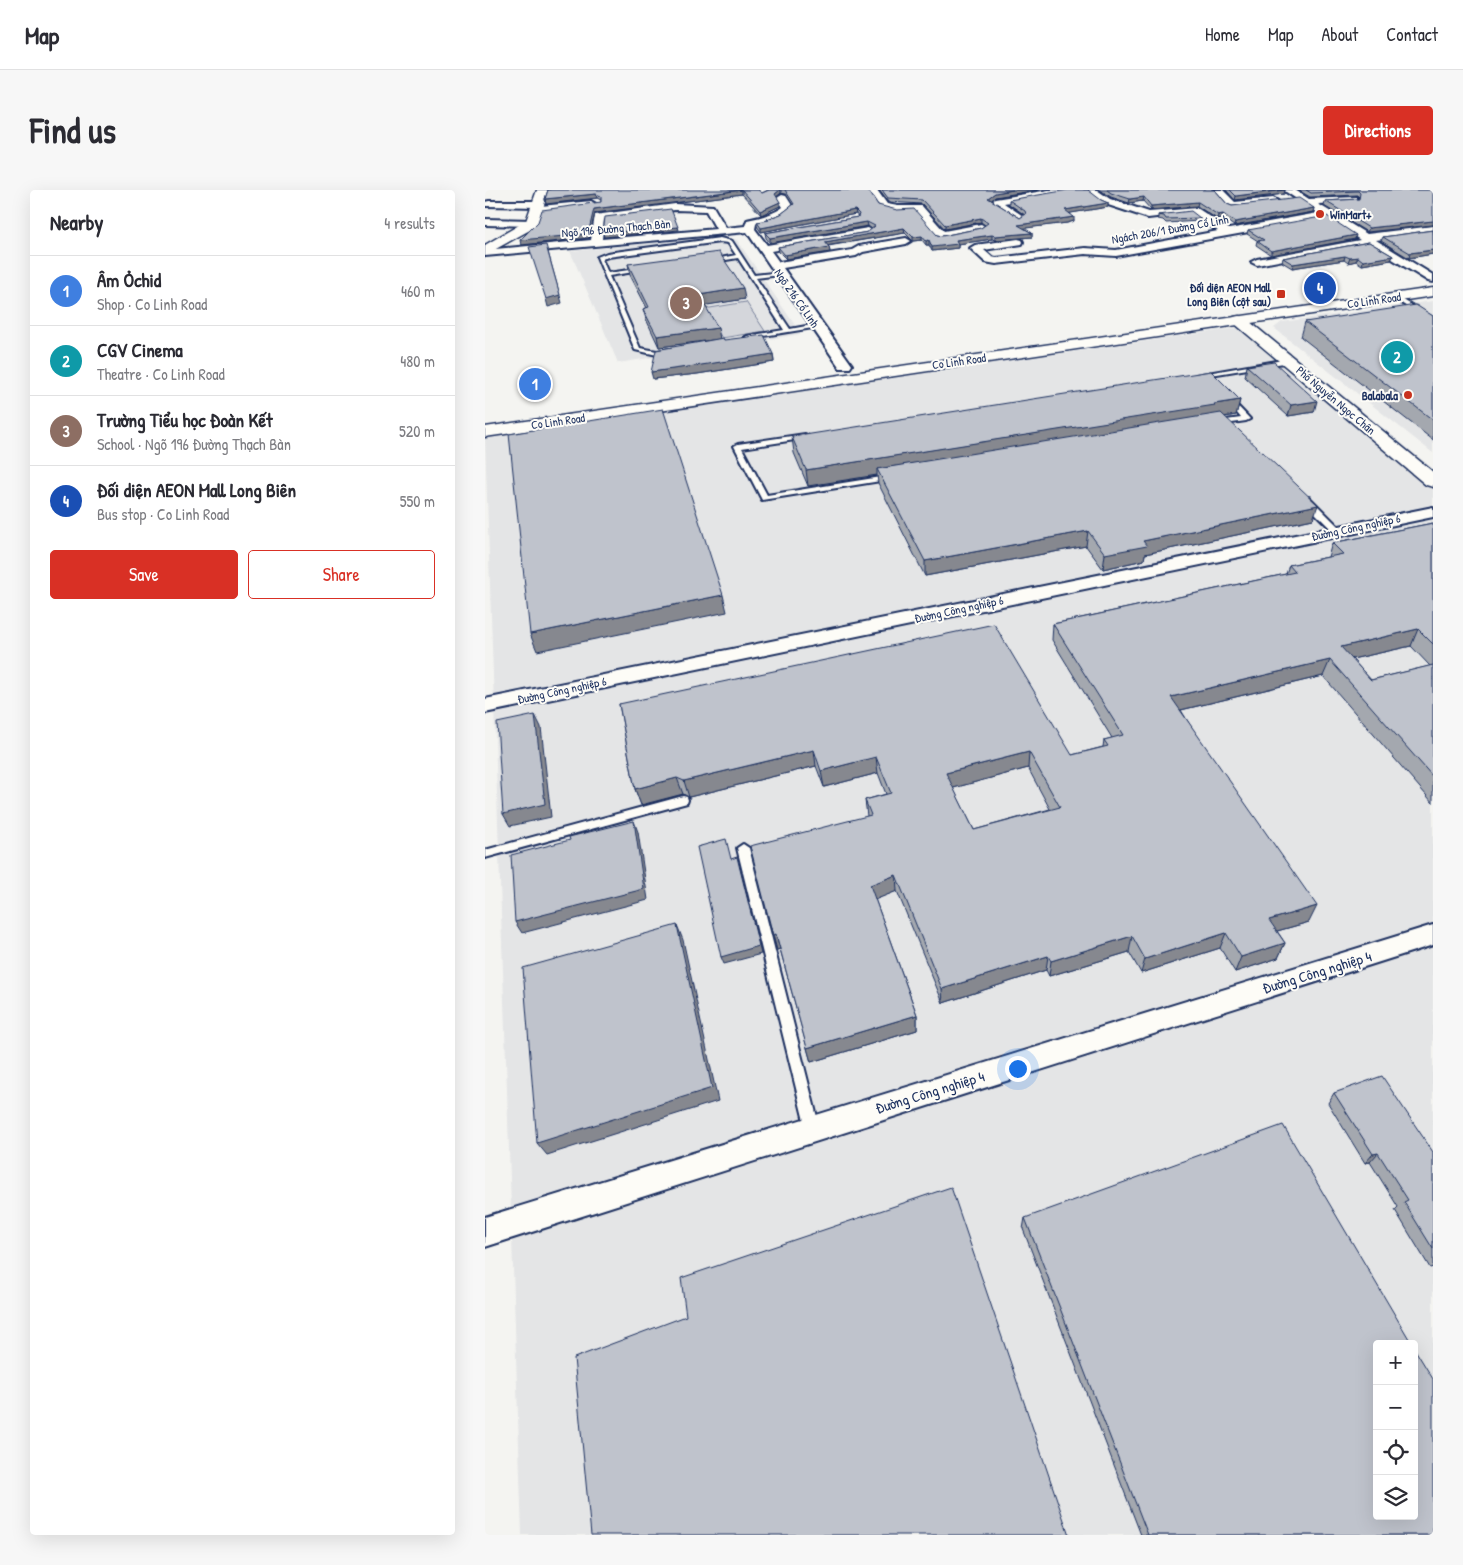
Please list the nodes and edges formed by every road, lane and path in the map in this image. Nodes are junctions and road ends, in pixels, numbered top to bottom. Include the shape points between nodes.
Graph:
1 (543, 190) edge
2 (872, 190) edge
3 (1066, 190) edge
4 (1090, 190) edge
5 (1218, 190) edge
6 (1288, 190) edge
7 (910, 197) edge
8 (782, 198) dead end
9 (1353, 199) edge
10 (1303, 200) junction
11 (881, 201) junction
12 (1159, 201) edge
13 (597, 203) edge
14 (489, 204) dead end
15 (536, 212) junction
16 (1148, 215) junction
17 (1325, 215) junction
18 (1019, 218) edge
19 (485, 222) edge
20 (981, 227) edge
21 (1433, 229) edge
22 (722, 231) junction
23 (867, 231) edge
24 (751, 232) junction
25 (1228, 233) junction
26 (767, 234) edge
27 (1367, 240) junction
28 (906, 241) dead end
29 (1019, 242) edge
30 (596, 243) junction
31 (763, 250) junction
32 (485, 252) edge
33 (739, 256) junction
34 (701, 262) edge
35 (1257, 262) dead end
36 (1426, 264) dead end
37 (1412, 267) junction
38 (653, 268) edge
39 (777, 270) junction
40 (606, 275) junction
41 (752, 277) junction
42 (1433, 283) edge
43 (1399, 297) junction
44 (1433, 311) edge
45 (1239, 320) junction
46 (1433, 321) edge
47 (817, 326) junction
48 (788, 331) junction
49 (741, 339) edge
50 (675, 350) edge
51 (1288, 361) junction
52 (845, 365) junction
53 (1207, 374) junction
54 (1187, 377) edge
55 (1213, 382) edge
56 (1220, 389) edge
57 (485, 418) edge
58 (1206, 425) edge
59 (485, 432) edge
60 (816, 434) edge
61 (902, 475) edge
62 (1433, 481) edge
63 (1301, 494) edge
64 (1433, 512) edge
65 (1338, 531) junction
66 (485, 706) edge
67 (683, 800) edge
68 (743, 848) dead end
69 (485, 854) edge
70 (1433, 936) edge
71 (813, 1129) junction
72 (485, 1232) edge

1 - 15 main road
2 - 11 street
3 - 18 street via 995,202
4 - 16 street via 1106,200
5 - 10 street via 1233,205
6 - 10 street
7 - 11 street
8 - 24 street via 788,207 772,218 751,222
9 - 10 street
10 - 17 street
11 - 20 street via 884,206 898,209 918,208 942,235
12 - 16 street via 1163,208 1147,209
13 - 15 street
14 - 15 street
15 - 19 street
15 - 32 main road
16 - 25 street via 1193,210
17 - 25 street, Ngách 206/1 Đường Cổ Linh
17 - 27 street
21 - 27 street
22 - 24 street, Ngõ 196 Đường Thạch Bàn
22 - 30 street, Ngõ 196 Đường Thạch Bàn
22 - 30 street via 709,208 675,207 599,217
23 - 31 street
24 - 26 lane
24 - 31 street, Ngõ 216 Cổ Linh
25 - 29 street, Ngách 206/1 Đường Cổ Linh via 1116,254 1085,251 989,260 975,248
27 - 35 street
27 - 37 street
28 - 39 street via 859,249 856,253
30 - 32 street, Ngõ 196 Đường Thạch Bàn
31 - 39 street, Ngõ 216 Cổ Linh
33 - 34 lane
33 - 40 lane via 729,242 720,240 607,254 599,258
33 - 41 lane
36 - 37 street
37 - 42 street
38 - 40 lane
39 - 41 lane
39 - 47 street, Ngõ 216 Cổ Linh
40 - 50 lane via 637,348 657,353
41 - 48 lane
42 - 43 main road, Co Linh Road
42 - 52 main road, Co Linh Road
43 - 44 lane
43 - 45 main road, Co Linh Road
43 - 46 lane
45 - 51 main road, Phố Nguyễn Ngọc Chân
45 - 59 main road, Co Linh Road
47 - 48 lane
47 - 52 street, Ngõ 216 Cổ Linh
48 - 49 lane
51 - 53 lane
51 - 62 main road, Phố Nguyễn Ngọc Chân
52 - 57 main road, Co Linh Road
53 - 54 lane
53 - 55 lane
56 - 58 lane via 1246,419
60 - 61 lane via 738,446 765,498
63 - 65 lane
64 - 65 street, Đường Công nghiệp 6
65 - 66 street, Đường Công nghiệp 6
67 - 69 lane
68 - 71 lane
70 - 71 street, Đường Công nghiệp 4
71 - 72 street, Đường Công nghiệp 4

